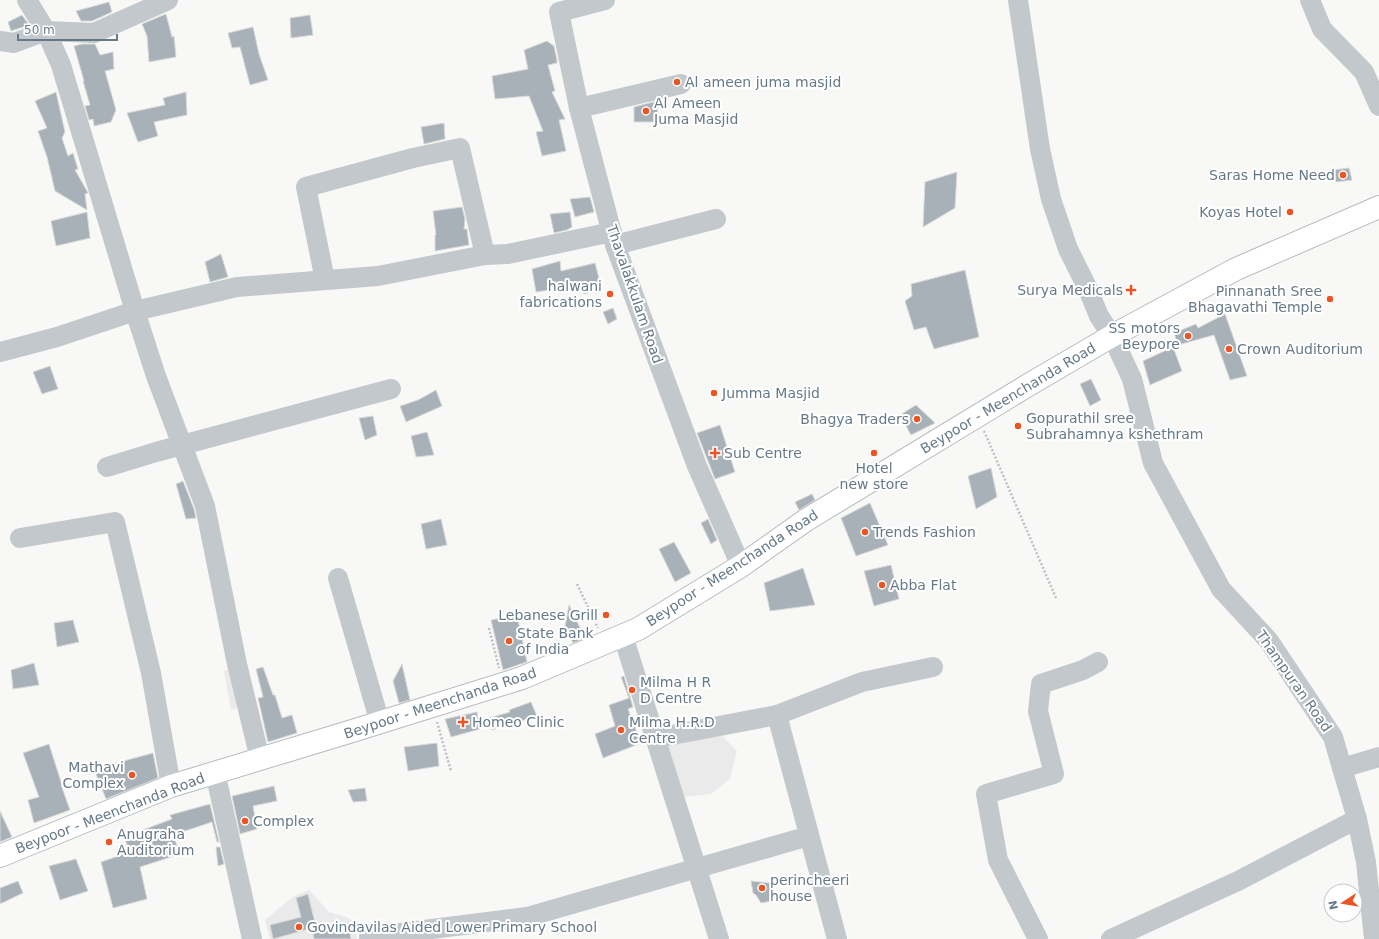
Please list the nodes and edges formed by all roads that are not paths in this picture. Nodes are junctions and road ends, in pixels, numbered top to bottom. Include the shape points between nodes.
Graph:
1 (27, 0) edge
2 (168, 0) edge
3 (605, 0) edge
4 (1018, 0) edge
5 (1310, 0) edge
6 (46, 31) junction
7 (0, 41) edge
8 (681, 84) dead end
9 (1379, 106) edge
10 (579, 108) junction
11 (1379, 207) edge
12 (716, 219) dead end
13 (614, 238) junction
14 (485, 255) junction
15 (325, 280) junction
16 (135, 311) junction
17 (1112, 336) junction
18 (0, 352) edge
19 (391, 389) dead end
20 (182, 445) junction
21 (107, 467) dead end
22 (20, 538) dead end
23 (741, 566) junction
24 (338, 578) dead end
25 (614, 640) junction
26 (1098, 662) dead end
27 (933, 667) dead end
28 (778, 715) junction
29 (380, 723) junction
30 (656, 738) junction
31 (1379, 757) edge
32 (260, 759) junction
33 (1342, 768) junction
34 (215, 772) junction
35 (171, 786) junction
36 (1357, 819) junction
37 (809, 836) junction
38 (0, 856) edge
39 (697, 868) junction
40 (369, 937) dead end
41 (252, 939) edge
42 (719, 939) edge
43 (837, 939) edge
44 (1038, 939) edge
45 (1111, 939) edge
46 (1374, 939) edge

1 - 6 street
2 - 6 street via 94,33
3 - 10 street, Thavalakkulam Road via 559,12
4 - 17 street, Thampuran Road via 1040,149 1051,199 1068,249 1099,316
5 - 9 street via 1322,29 1364,72
6 - 7 street via 14,43
6 - 16 street via 61,65
8 - 10 street
10 - 13 street, Thavalakkulam Road
11 - 17 main road, Beypoor - Meenchanda Road via 1236,269
12 - 13 street
13 - 14 street via 508,254
13 - 23 street, Thavalakkulam Road via 697,466
14 - 15 street via 378,276
14 - 15 street via 460,148 306,187
15 - 16 street via 237,287
16 - 18 street
16 - 20 street
17 - 23 main road, Beypoor - Meenchanda Road via 806,520
17 - 33 street, Thampuran Road via 1132,380 1153,463 1221,589 1269,641 1333,737
19 - 20 street
20 - 21 street
20 - 32 street via 205,506
22 - 35 street via 115,522 151,673
23 - 25 main road, Beypoor - Meenchanda Road via 638,629
24 - 29 street
25 - 29 main road, Beypoor - Meenchanda Road via 522,678
25 - 30 street
26 - 44 street via 1083,670 1041,684 1038,711 1054,774 986,794 998,860
27 - 28 street via 862,682
28 - 30 street
28 - 37 street
29 - 32 main road, Beypoor - Meenchanda Road
30 - 39 street
31 - 33 street
32 - 34 main road, Beypoor - Meenchanda Road
33 - 36 street, Thampuran Road
34 - 35 main road, Beypoor - Meenchanda Road
34 - 41 street
35 - 38 main road, Beypoor - Meenchanda Road
36 - 45 street via 1238,881
36 - 46 street, Thampuran Road via 1366,862
37 - 39 street
37 - 43 street
39 - 40 street via 527,917
39 - 42 street

